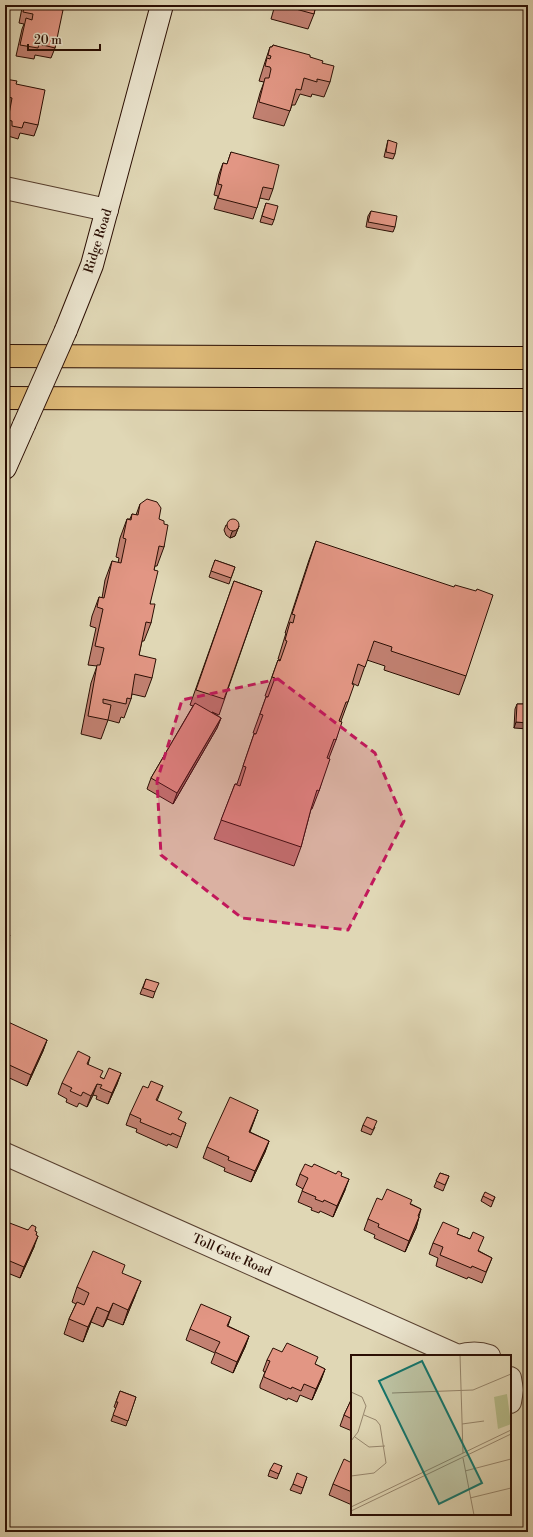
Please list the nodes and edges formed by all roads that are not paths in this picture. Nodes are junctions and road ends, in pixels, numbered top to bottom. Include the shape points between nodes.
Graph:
1 (162, 5) edge
2 (5, 188) edge
3 (107, 210) junction
4 (5, 356) edge
5 (528, 358) edge
6 (5, 398) edge
7 (528, 400) edge
8 (5, 468) edge
9 (5, 1154) edge
10 (456, 1355) edge
11 (462, 1355) edge
12 (486, 1355) edge
13 (511, 1384) edge
14 (511, 1396) edge

1 - 3 street, Ridge Road
2 - 3 street
3 - 8 street, Ridge Road, bridge via 88,274 66,330
4 - 5 highway
6 - 7 highway
9 - 10 street, Toll Gate Road
11 - 12 street, Toll Gate Road
13 - 14 street

